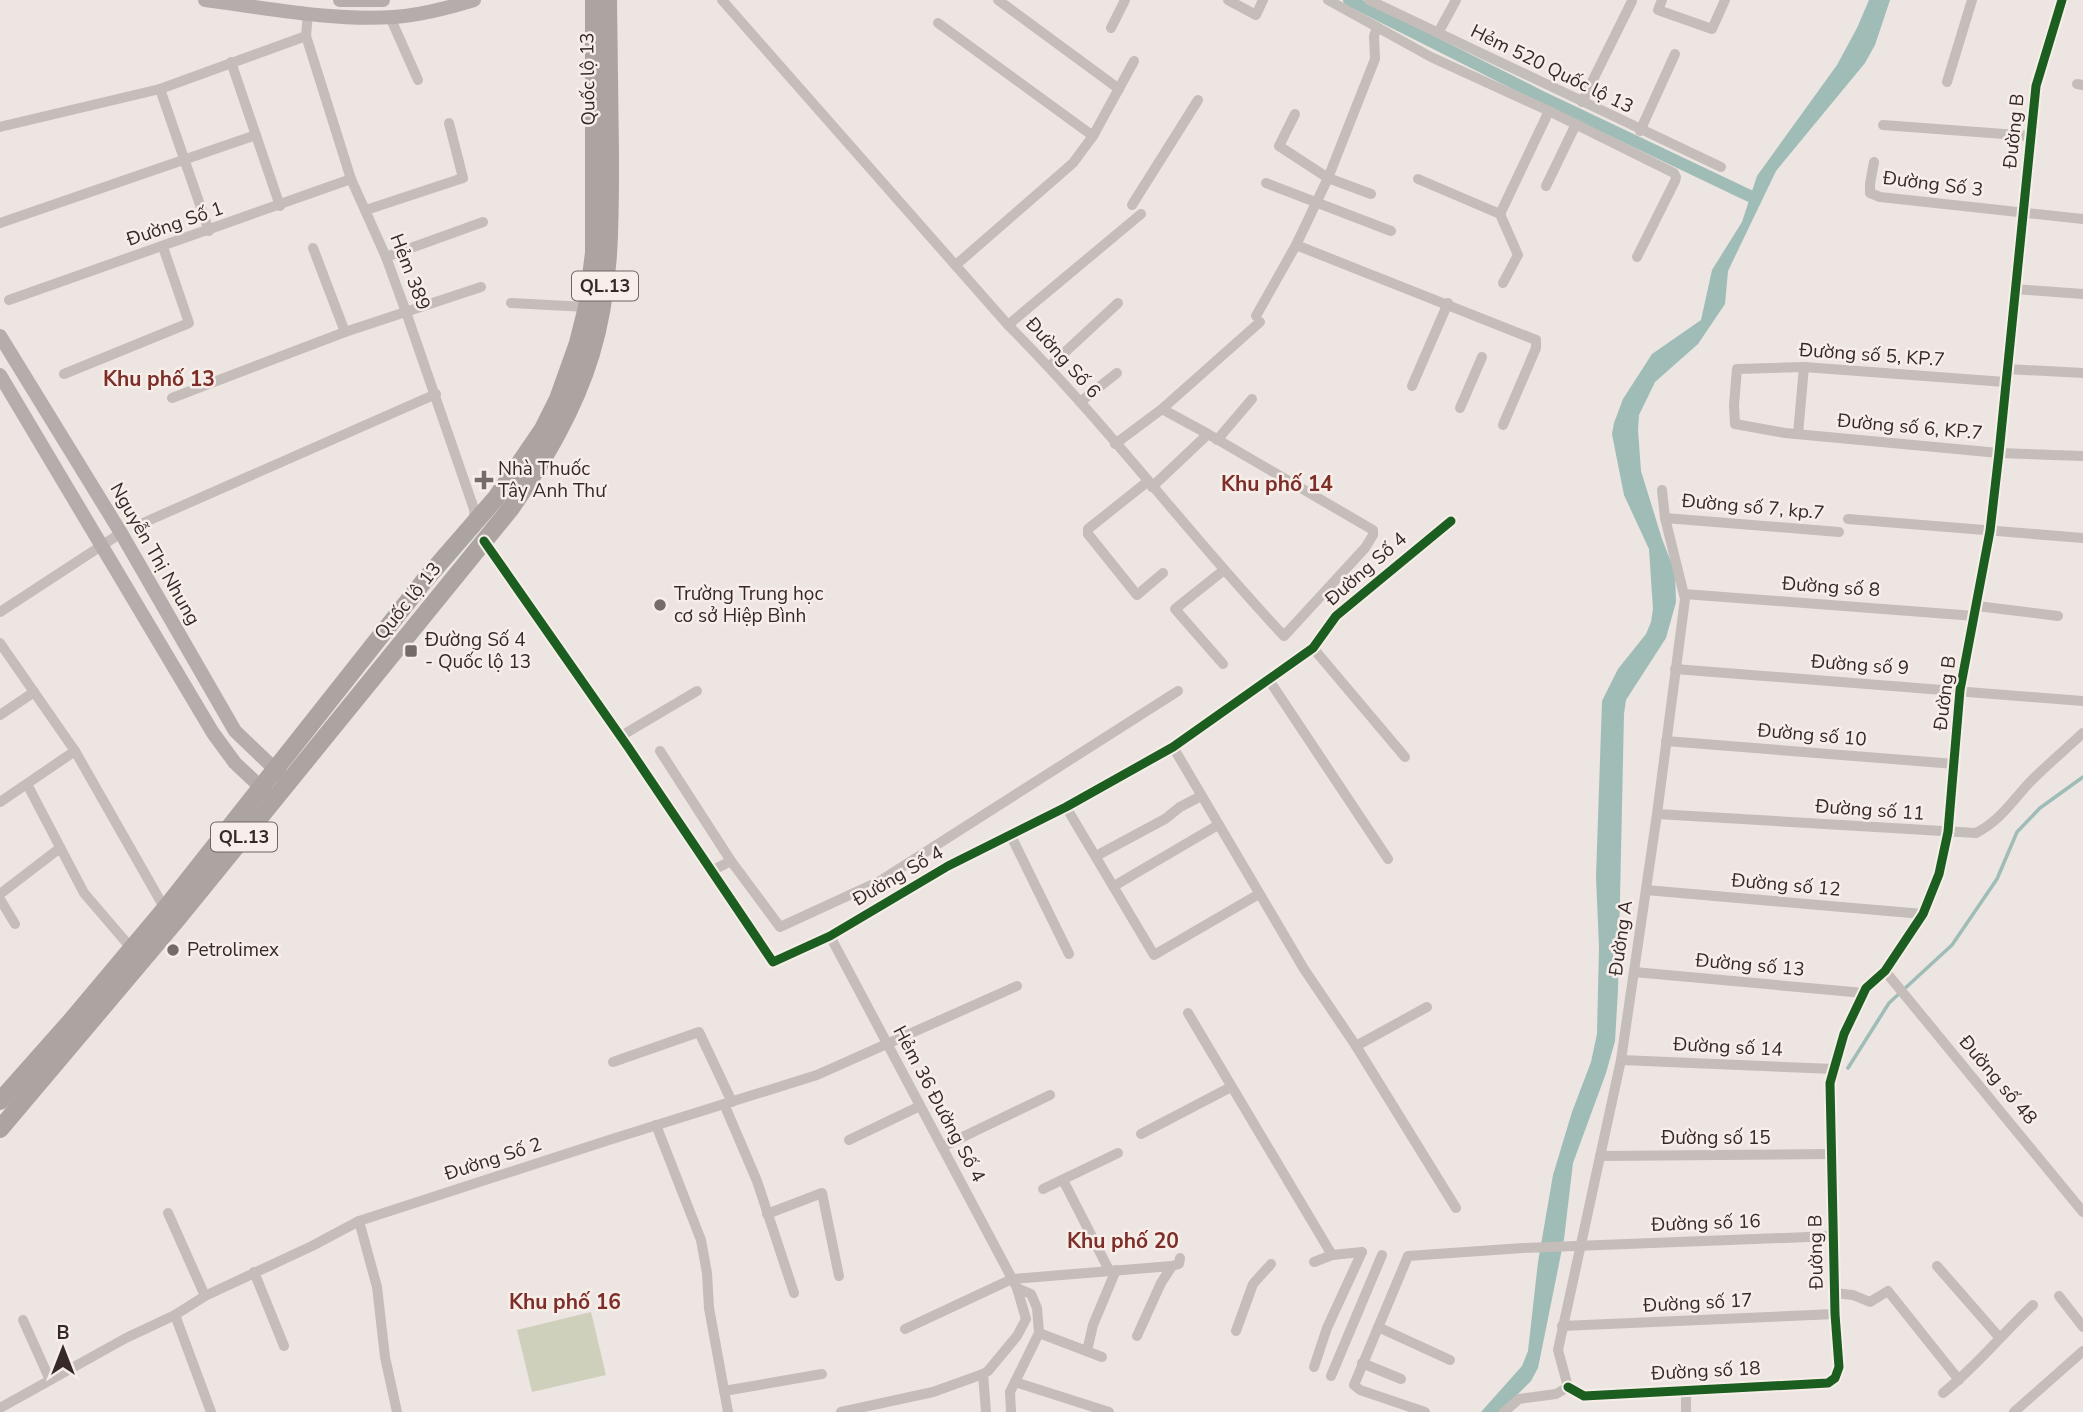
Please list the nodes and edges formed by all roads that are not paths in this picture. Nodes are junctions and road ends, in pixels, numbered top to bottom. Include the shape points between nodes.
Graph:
1 (205, 0) edge
2 (340, 0) edge
3 (383, 0) edge
4 (474, 0) edge
5 (594, 0) edge
6 (608, 0) edge
7 (722, 0) edge
8 (998, 0) edge
9 (1125, 0) edge
10 (1228, 0) edge
11 (1263, 0) edge
12 (1328, 0) edge
13 (1369, 0) edge
14 (1456, 0) edge
15 (1662, 0) edge
16 (1725, 0) edge
17 (1972, 0) edge
18 (2062, 0) edge
19 (1632, 1) edge
20 (308, 13) junction
21 (390, 17) junction
22 (938, 23) dead end
23 (1377, 27) junction
24 (1111, 28) dead end
25 (1438, 33) junction
26 (306, 36) junction
27 (1675, 54) dead end
28 (1134, 61) dead end
29 (230, 62) junction
30 (418, 80) dead end
31 (1947, 82) dead end
32 (160, 89) junction
33 (1119, 89) junction
34 (1198, 100) dead end
35 (1582, 102) junction
36 (1549, 111) junction
37 (1295, 114) dead end
38 (449, 123) dead end
39 (1576, 124) junction
40 (1883, 125) dead end
41 (0, 127) edge
42 (1640, 131) junction
43 (256, 135) junction
44 (1093, 136) junction
45 (2031, 136) junction
46 (185, 160) junction
47 (1874, 162) dead end
48 (1721, 167) dead end
49 (1328, 177) junction
50 (352, 179) junction
51 (1418, 179) dead end
52 (1266, 183) dead end
53 (1546, 186) dead end
54 (1371, 194) dead end
55 (1315, 204) junction
56 (1132, 205) dead end
57 (280, 206) junction
58 (366, 210) junction
59 (2023, 213) junction
60 (1141, 214) dead end
61 (1500, 214) junction
62 (2083, 219) edge
63 (484, 222) dead end
64 (0, 223) edge
65 (209, 231) junction
66 (1391, 231) dead end
67 (1296, 245) junction
68 (163, 247) junction
69 (313, 248) dead end
70 (386, 257) junction
71 (1637, 257) dead end
72 (957, 264) junction
73 (1503, 283) dead end
74 (481, 287) dead end
75 (2015, 289) junction
76 (2083, 293) edge
77 (9, 300) dead end
78 (511, 303) dead end
79 (1118, 303) dead end
80 (1448, 303) junction
81 (587, 307) junction
82 (406, 312) junction
83 (1008, 324) junction
84 (345, 332) junction
85 (0, 336) edge
86 (1482, 357) dead end
87 (1050, 366) junction
88 (1804, 368) junction
89 (2006, 369) junction
90 (1116, 373) dead end
91 (2083, 373) edge
92 (64, 374) dead end
93 (0, 376) edge
94 (2005, 382) junction
95 (1412, 386) dead end
96 (436, 394) junction
97 (172, 398) dead end
98 (1252, 399) dead end
99 (1080, 402) junction
100 (1460, 408) dead end
101 (1162, 409) junction
102 (1735, 424) joint
103 (1503, 425) dead end
104 (1798, 435) junction
105 (1213, 437) junction
106 (1115, 444) junction
107 (1999, 453) junction
108 (2083, 456) edge
109 (1149, 484) junction
110 (1662, 490) dead end
111 (1665, 517) junction
112 (1848, 519) dead end
113 (1451, 521) dead end
114 (143, 523) dead end
115 (475, 524) junction
116 (1990, 531) junction
117 (1839, 532) dead end
118 (121, 533) junction
119 (2083, 538) edge
120 (484, 541) junction
121 (102, 545) junction
122 (1224, 570) junction
123 (1163, 573) dead end
124 (1685, 594) junction
125 (1976, 611) junction
126 (0, 612) edge
127 (2058, 616) dead end
128 (0, 643) edge
129 (1313, 649) junction
130 (1223, 664) dead end
131 (1675, 668) junction
132 (1269, 680) junction
133 (1960, 690) junction
134 (697, 691) dead end
135 (1178, 691) dead end
136 (34, 692) junction
137 (2083, 701) edge
138 (0, 715) edge
139 (2083, 733) edge
140 (621, 736) junction
141 (1666, 741) junction
142 (1173, 747) junction
143 (75, 751) junction
144 (660, 751) dead end
145 (1405, 757) dead end
146 (1955, 764) junction
147 (282, 775) junction
148 (27, 784) junction
149 (267, 794) junction
150 (1201, 796) junction
151 (0, 802) edge
152 (1066, 807) junction
153 (1657, 814) junction
154 (1218, 825) junction
155 (1948, 832) junction
156 (1010, 834) junction
157 (60, 848) junction
158 (1096, 856) junction
159 (1388, 859) dead end
160 (731, 861) junction
161 (711, 871) junction
162 (1114, 886) junction
163 (1646, 890) junction
164 (1259, 894) junction
165 (0, 896) edge
166 (165, 909) junction
167 (1923, 914) junction
168 (15, 923) dead end
169 (830, 936) junction
170 (132, 949) junction
171 (1069, 954) dead end
172 (1885, 971) junction
173 (1634, 972) junction
174 (1017, 986) dead end
175 (1864, 993) junction
176 (1427, 1007) dead end
177 (1188, 1013) dead end
178 (887, 1043) junction
179 (1356, 1046) junction
180 (1620, 1060) junction
181 (613, 1062) dead end
182 (1834, 1069) junction
183 (1231, 1087) junction
184 (1050, 1095) dead end
185 (0, 1101) edge
186 (728, 1103) junction
187 (920, 1106) junction
188 (656, 1125) junction
189 (0, 1129) edge
190 (1141, 1133) dead end
191 (849, 1140) dead end
192 (942, 1147) junction
193 (1118, 1153) dead end
194 (1831, 1154) junction
195 (1600, 1156) junction
196 (1063, 1180) junction
197 (1044, 1189) dead end
198 (1456, 1208) dead end
199 (2083, 1212) edge
200 (168, 1213) dead end
201 (767, 1214) junction
202 (359, 1221) junction
203 (1833, 1236) junction
204 (1581, 1245) junction
205 (1332, 1255) junction
206 (1382, 1255) dead end
207 (1181, 1258) dead end
208 (1314, 1262) dead end
209 (1271, 1264) dead end
210 (1172, 1266) junction
211 (1937, 1266) dead end
212 (1112, 1270) junction
213 (254, 1272) junction
214 (839, 1276) dead end
215 (1014, 1283) junction
216 (794, 1293) dead end
217 (1834, 1293) junction
218 (205, 1296) junction
219 (2059, 1296) dead end
220 (2033, 1305) dead end
221 (1835, 1314) junction
222 (175, 1315) junction
223 (23, 1320) dead end
224 (1562, 1326) junction
225 (1378, 1327) junction
226 (2083, 1327) edge
227 (905, 1329) dead end
228 (1236, 1331) dead end
229 (1039, 1333) junction
230 (1137, 1336) dead end
231 (1999, 1337) junction
232 (284, 1346) dead end
233 (1087, 1351) junction
234 (2083, 1351) edge
235 (1102, 1357) dead end
236 (1450, 1360) dead end
237 (1362, 1363) junction
238 (1314, 1367) dead end
239 (1839, 1367) joint
240 (822, 1374) dead end
241 (983, 1374) junction
242 (1331, 1376) dead end
243 (1401, 1379) dead end
244 (50, 1380) junction
245 (1959, 1380) junction
246 (1015, 1381) junction
247 (1568, 1387) junction
248 (1686, 1389) junction
249 (724, 1391) junction
250 (1943, 1393) dead end
251 (0, 1408) edge
252 (854, 1411) edge
253 (211, 1412) edge
254 (397, 1412) edge
255 (728, 1412) edge
256 (841, 1412) edge
257 (985, 1412) edge
258 (1011, 1412) edge
259 (1109, 1412) edge
260 (1425, 1412) edge
261 (1504, 1412) edge
262 (1686, 1412) edge
263 (2014, 1412) edge

1 - 20 street
2 - 3 street
4 - 21 street
5 - 81 highway, Quốc lộ 13 / QL.13 via 595,214
6 - 120 highway, Quốc lộ 13 / QL.13 via 610,213 603,309 591,355 556,438
7 - 72 street, Đường Số 6
8 - 33 street
9 - 24 street
10 - 11 street via 1256,15
12 - 23 street
13 - 25 street, Hẻm 520 Quốc lộ 13
14 - 25 street
15 - 16 street via 1658,10 1713,29
17 - 31 street
18 - 45 street, Đường B via 2036,86
19 - 35 street
20 - 21 street
20 - 26 street
21 - 30 street
22 - 44 street
23 - 36 street
23 - 49 street via 1375,59
25 - 35 street, Hẻm 520 Quốc lộ 13
26 - 29 street
26 - 50 street, Hẻm 389
27 - 42 street
28 - 33 street
29 - 32 street
29 - 43 street
32 - 41 street
32 - 46 street
33 - 44 street
34 - 56 street
35 - 42 street, Hẻm 520 Quốc lộ 13
36 - 39 street
36 - 61 street
37 - 49 street via 1279,146
38 - 58 street via 463,178
39 - 53 street
39 - 71 street via 1676,177
40 - 45 street
42 - 48 street, Hẻm 520 Quốc lộ 13
43 - 46 street
43 - 57 street
44 - 72 street via 1073,163
45 - 59 street, Đường B
46 - 64 street
46 - 65 street
47 - 59 street, Đường Số 3 via 1870,193 1880,197
49 - 54 street
49 - 55 street
50 - 57 street, Đường Số 1
50 - 58 street, Hẻm 389
51 - 61 street
52 - 55 street
55 - 66 street
55 - 67 street
57 - 65 street, Đường Số 1
58 - 70 street, Hẻm 389
59 - 62 street
59 - 75 street, Đường B
60 - 83 street
61 - 73 street via 1518,255
63 - 70 street
65 - 68 street, Đường Số 1
67 - 80 street
67 - 101 street via 1258,319
68 - 77 street, Đường Số 1
68 - 92 street via 189,323
69 - 84 street
70 - 82 street, Hẻm 389
72 - 83 street, Đường Số 6
74 - 82 street
75 - 76 street
75 - 89 street, Đường B
78 - 81 street
79 - 87 street
80 - 95 street
80 - 103 street via 1538,343
81 - 115 highway, Quốc lộ 13 / QL.13 via 569,372 543,429
82 - 84 street
82 - 96 street, Hẻm 389
83 - 87 street, Đường Số 6
84 - 97 street
85 - 118 street, Nguyễn Thị Nhung
86 - 100 street
87 - 99 street, Đường Số 6
88 - 94 street, Đường số 5, KP.7
88 - 102 street, Đường số 5, KP.7 via 1737,369
88 - 104 street
89 - 91 street
89 - 94 street, Đường B
90 - 99 street
93 - 121 street, Nguyễn Thị Nhung
94 - 107 street, Đường B
96 - 114 street
96 - 115 street, Hẻm 389
98 - 105 street
99 - 106 street, Đường Số 6
101 - 105 street
101 - 106 street
102 - 104 street, Đường số 6, KP.7
104 - 107 street, Đường số 6, KP.7
105 - 109 street
105 - 122 street, Đường Số 6 via 1373,530 1365,548 1284,636
106 - 109 street, Đường Số 6
107 - 108 street, Đường số 6, KP.7
107 - 116 street, Đường B
109 - 122 street, Đường Số 6
109 - 123 street via 1088,529 1088,534 1137,595
110 - 111 street, Đường A
111 - 117 street, Đường số 7, kp.7
111 - 124 street, Đường A
112 - 116 street, Đường số 7, kp.7
113 - 129 street, Đường Số 4 via 1336,616
115 - 120 highway
115 - 147 highway, Quốc lộ 13 / QL.13 via 424,582
116 - 119 street, Đường số 7, kp.7
116 - 125 street, Đường B
118 - 121 street
118 - 147 street, Nguyễn Thị Nhung via 235,731
120 - 140 street, Đường Số 4
120 - 147 highway, Quốc lộ 13 / QL.13
121 - 126 street
121 - 149 street, Nguyễn Thị Nhung via 213,733
122 - 130 street via 1174,609
124 - 125 street, Đường số 8
124 - 131 street, Đường A
125 - 127 street, Đường số 8
125 - 133 street, Đường B
128 - 136 street
129 - 132 street, Đường Số 4
129 - 145 street
131 - 133 street, Đường số 9
131 - 141 street, Đường A
132 - 142 street, Đường Số 4
132 - 159 street
133 - 137 street, Đường số 9
133 - 146 street, Đường B
134 - 140 street
135 - 160 street via 880,881 780,927
136 - 138 street
136 - 143 street
139 - 155 street, Đường số 11 via 1990,826 1976,832
140 - 161 street, Đường Số 4
141 - 146 street, Đường số 10
141 - 153 street, Đường A
142 - 150 street
142 - 152 street, Đường Số 4
143 - 148 street
143 - 166 street
144 - 160 street
146 - 155 street, Đường B
147 - 149 highway, Quốc lộ 13 / QL.13
148 - 151 street
148 - 157 street
149 - 166 highway, Quốc lộ 13 / QL.13
149 - 189 highway, Quốc lộ 13 / QL.13 via 178,918
150 - 154 street
150 - 158 street
152 - 156 street, Đường Số 4
152 - 158 street
153 - 155 street, Đường số 11
153 - 163 street, Đường A
154 - 162 street
154 - 164 street
155 - 167 street, Đường B via 1939,874
156 - 169 street, Đường Số 4
156 - 171 street
157 - 165 street
157 - 170 street via 84,893
158 - 162 street
160 - 161 street
161 - 169 street, Đường Số 4 via 773,962
162 - 164 street via 1154,955
163 - 167 street, Đường số 12
163 - 173 street, Đường A
164 - 179 street
165 - 168 street
166 - 170 highway, Quốc lộ 13 / QL.13
167 - 172 street, Đường B
169 - 178 street, Hẻm 36 Đường Số 4
170 - 185 highway, Quốc lộ 13 / QL.13
172 - 175 street, Đường B
172 - 199 street, Đường số 48
173 - 175 street, Đường số 13
173 - 180 street, Đường A
174 - 178 street, Đường Số 2
175 - 182 street, Đường B via 1844,1034
176 - 179 street
177 - 183 street
178 - 186 street, Đường Số 2 via 817,1075
178 - 187 street, Hẻm 36 Đường Số 4
179 - 198 street
180 - 182 street, Đường số 14
180 - 195 street, Đường A
181 - 186 street via 699,1032
182 - 194 street, Đường B via 1830,1083
183 - 190 street
183 - 205 street
184 - 192 street
186 - 188 street, Đường Số 2
186 - 201 street
187 - 191 street
187 - 192 street, Hẻm 36 Đường Số 4
188 - 202 street, Đường Số 2
188 - 249 street via 701,1240
192 - 215 street, Hẻm 36 Đường Số 4
193 - 196 street
194 - 195 street, Đường số 15
194 - 203 street, Đường B
195 - 204 street, Đường A
196 - 197 street
196 - 212 street
200 - 218 street
201 - 214 street via 822,1193
201 - 216 street
202 - 213 street, Đường Số 2
202 - 254 street via 377,1287
203 - 204 street, Đường số 16
203 - 217 street, Đường B
204 - 224 street, Đường A
204 - 225 street, Đường số 16 via 1408,1256
205 - 208 street
205 - 238 street via 1362,1252
206 - 242 street
207 - 210 street
209 - 228 street via 1253,1284
210 - 212 street
210 - 230 street
211 - 231 street
212 - 215 street
212 - 233 street
213 - 218 street, Đường Số 2
213 - 232 street
215 - 227 street
215 - 229 street, Hẻm 36 Đường Số 4 via 1031,1294
215 - 241 street, Hẻm 36 Đường Số 4 via 1026,1320
217 - 221 street, Đường B
217 - 245 street via 1870,1302 1888,1291
218 - 222 street, Đường Số 2
219 - 226 street
220 - 231 street
221 - 224 street, Đường số 17
221 - 239 street, Đường B
222 - 244 street, Đường Số 2
222 - 253 street
223 - 244 street
224 - 247 street, Đường A via 1558,1350
225 - 236 street
225 - 237 street
229 - 233 street
229 - 246 street
231 - 245 street
233 - 235 street
234 - 263 street
237 - 243 street
237 - 260 street via 1355,1387
239 - 248 street, Đường số 18 via 1828,1383
240 - 249 street
241 - 252 street via 933,1392
241 - 257 street
244 - 251 street, Đường Số 2
245 - 250 street
246 - 258 street via 1010,1392
246 - 259 street
247 - 248 street, Đường số 18 via 1584,1396
247 - 261 street via 1556,1394 1519,1399
248 - 262 street
249 - 255 street
252 - 256 street

